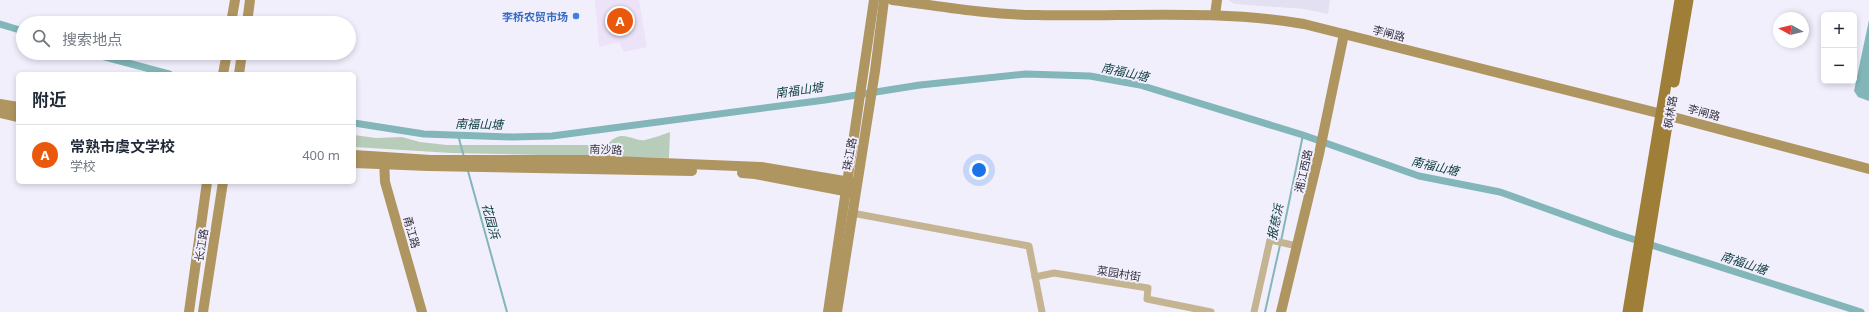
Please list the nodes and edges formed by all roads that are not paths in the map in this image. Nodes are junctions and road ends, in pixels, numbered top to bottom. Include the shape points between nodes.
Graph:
1 (235, 0) edge
2 (250, 0) edge
3 (874, 0) edge
4 (884, 0) edge
5 (892, 0) edge
6 (1217, 0) edge
7 (1680, 0) edge
8 (1688, 0) edge
9 (1215, 15) junction
10 (232, 16) edge
11 (248, 16) edge
12 (1344, 34) junction
13 (226, 60) edge
14 (241, 60) edge
15 (240, 70) edge
16 (223, 72) edge
17 (0, 104) edge
18 (16, 107) edge
19 (0, 113) edge
20 (1665, 114) junction
21 (16, 117) edge
22 (356, 155) edge
23 (384, 161) junction
24 (356, 163) edge
25 (1869, 169) edge
26 (207, 184) edge
27 (223, 184) edge
28 (845, 186) junction
29 (856, 188) junction
30 (852, 213) junction
31 (1297, 246) junction
32 (1642, 256) junction
33 (1035, 277) junction
34 (189, 312) edge
35 (203, 312) edge
36 (422, 312) edge
37 (828, 312) edge
38 (837, 312) edge
39 (1042, 312) edge
40 (1211, 312) edge
41 (1254, 312) edge
42 (1281, 312) edge
43 (1628, 312) edge
44 (1637, 312) edge

1 - 10 main road
2 - 11 main road
3 - 28 main road, 珠江路
4 - 29 main road, 珠江路
5 - 9 main road, 李闸路 via 983,12 1036,15
6 - 9 main road
7 - 20 main road, 枫林路
8 - 20 main road, 枫林路
9 - 12 main road, 李闸路 via 1273,19
12 - 20 main road, 李闸路
12 - 31 main road, 湘江西路
13 - 16 main road
14 - 15 main road
17 - 18 main road
19 - 21 main road
20 - 25 main road, 李闸路
20 - 32 main road, 枫林路
22 - 23 main road, 南沙路
23 - 24 main road, 南沙路
23 - 28 main road, 南沙路 via 431,160 467,163 589,160 761,167
23 - 36 main road, 甬江路 via 385,182
26 - 34 main road, 长江路
27 - 35 main road, 长江路
28 - 29 main road, 南沙路
28 - 37 main road, 珠江路
29 - 30 main road, 珠江路
30 - 33 street via 1029,246
30 - 38 main road, 珠江路
31 - 41 street via 1270,240
31 - 42 main road, 湘江西路
32 - 43 main road
32 - 44 main road
33 - 39 street
33 - 40 street, 菜园村街 via 1054,273 1148,288 1147,299

